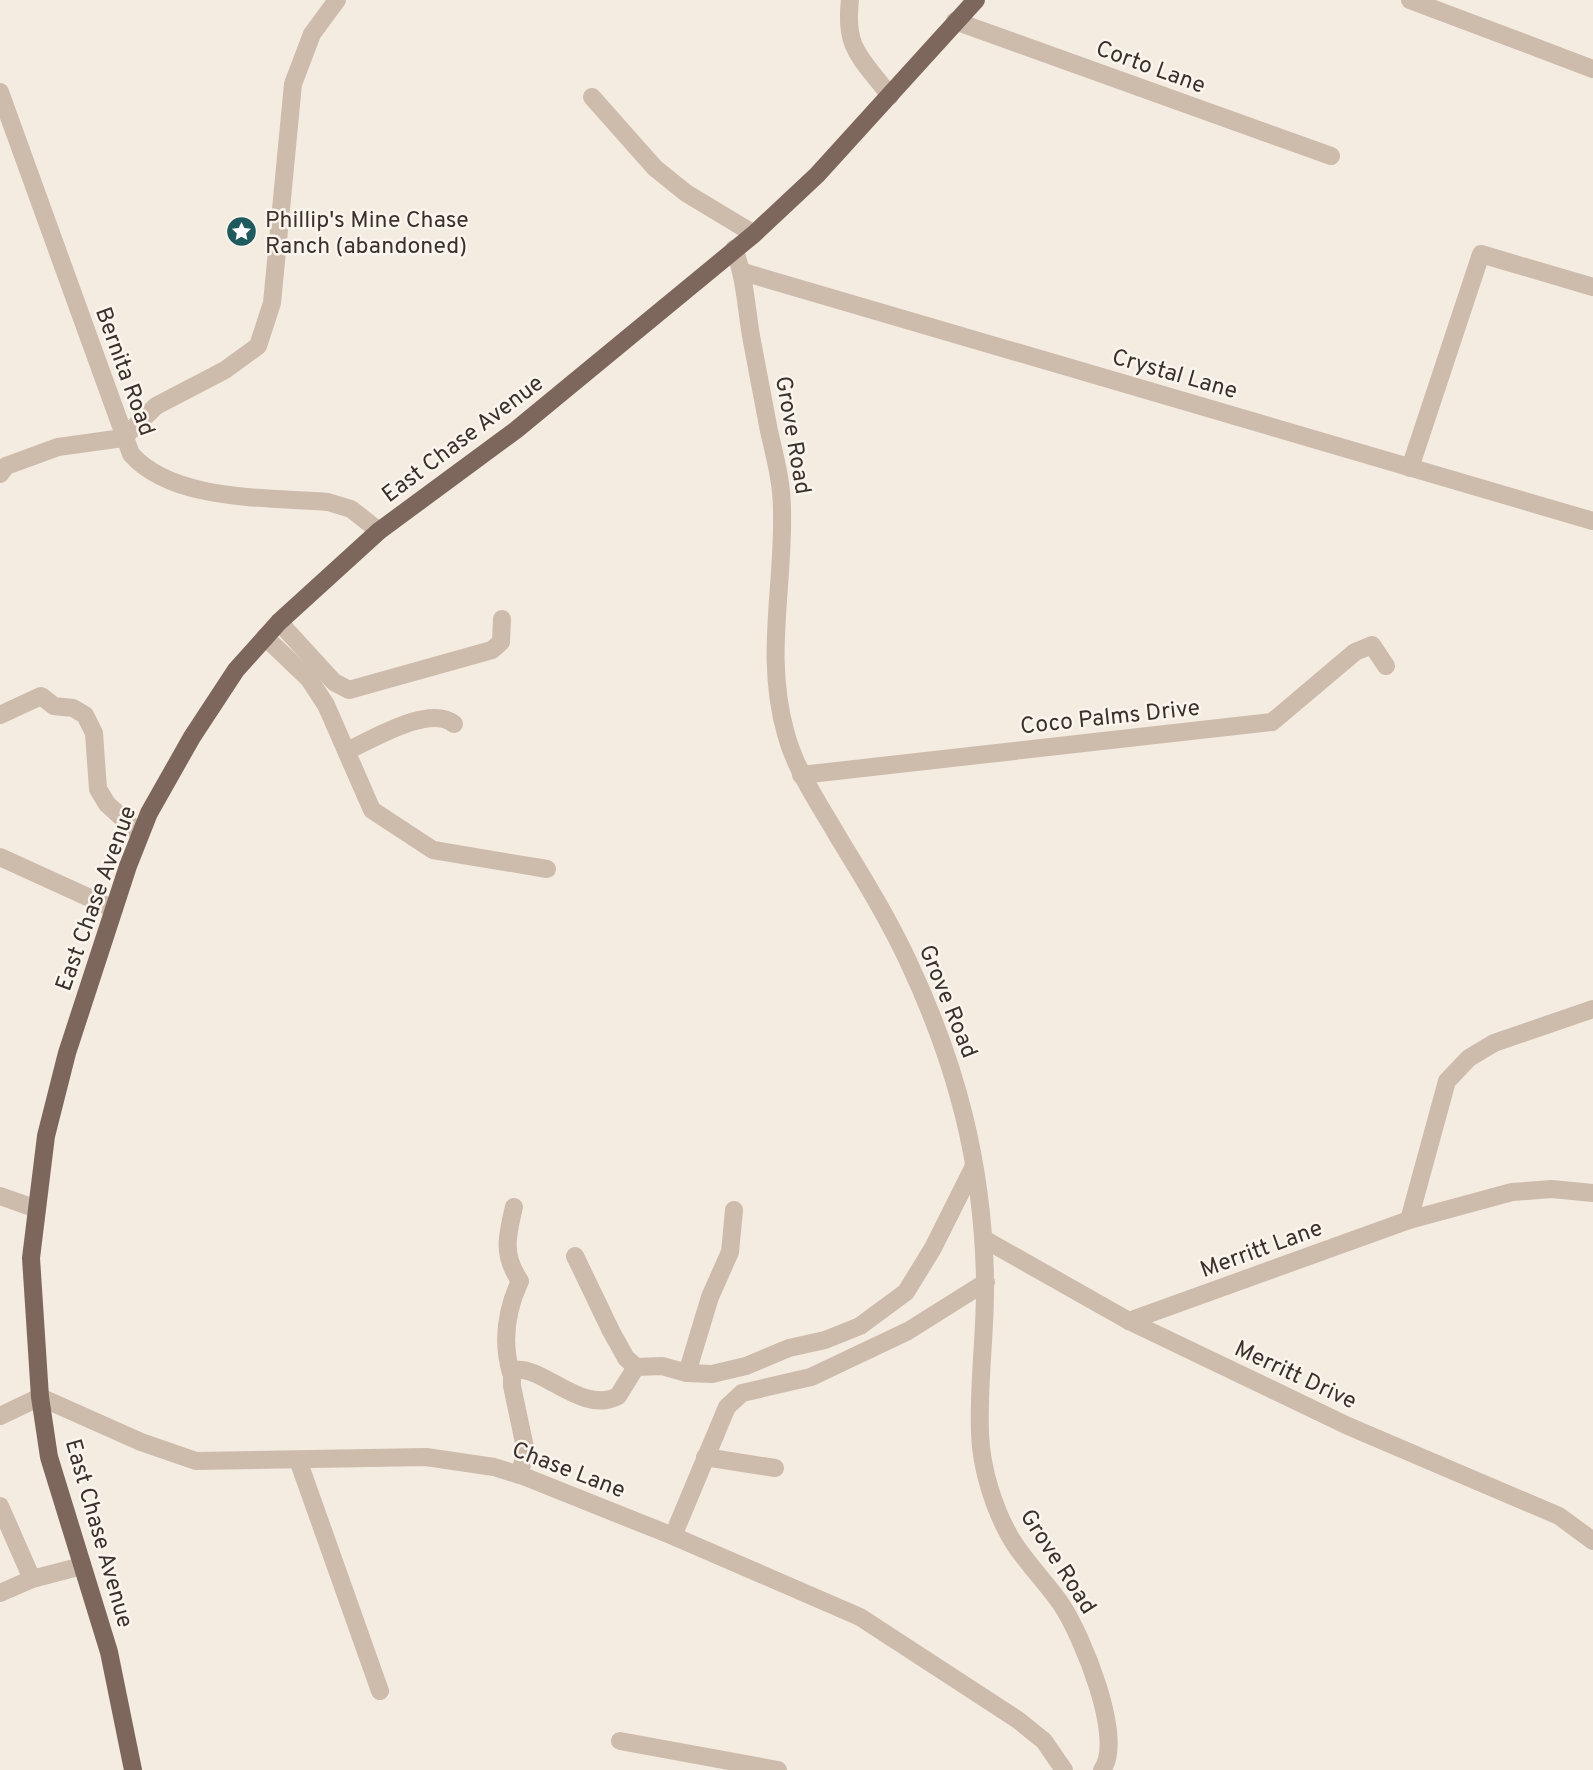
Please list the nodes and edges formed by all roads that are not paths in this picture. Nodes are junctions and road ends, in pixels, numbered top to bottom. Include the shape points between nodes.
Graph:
1 (337, 0) edge
2 (850, 0) edge
3 (976, 0) edge
4 (1410, 0) edge
5 (956, 21) junction
6 (1593, 69) edge
7 (0, 92) edge
8 (890, 96) junction
9 (592, 97) dead end
10 (1331, 156) dead end
11 (754, 234) junction
12 (734, 249) junction
13 (743, 272) junction
14 (1593, 287) edge
15 (123, 438) junction
16 (1410, 468) junction
17 (0, 474) edge
18 (1593, 521) edge
19 (379, 531) junction
20 (502, 619) dead end
21 (279, 622) junction
22 (265, 637) junction
23 (1386, 666) dead end
24 (0, 715) edge
25 (454, 724) dead end
26 (347, 751) junction
27 (801, 775) junction
28 (140, 834) junction
29 (0, 857) edge
30 (547, 869) dead end
31 (114, 909) junction
32 (1593, 1009) edge
33 (974, 1166) junction
34 (1593, 1193) edge
35 (0, 1195) edge
36 (514, 1207) dead end
37 (37, 1209) junction
38 (734, 1210) dead end
39 (1409, 1220) junction
40 (984, 1239) junction
41 (575, 1256) dead end
42 (986, 1282) junction
43 (1129, 1321) junction
44 (636, 1367) junction
45 (511, 1373) junction
46 (687, 1374) junction
47 (40, 1397) junction
48 (0, 1416) edge
49 (705, 1457) junction
50 (298, 1460) junction
51 (775, 1468) dead end
52 (519, 1475) junction
53 (0, 1506) edge
54 (673, 1536) junction
55 (1593, 1541) edge
56 (82, 1566) junction
57 (32, 1579) junction
58 (0, 1593) edge
59 (380, 1691) dead end
60 (620, 1741) dead end
61 (133, 1770) edge
62 (778, 1770) edge
63 (1064, 1770) edge
64 (1102, 1770) edge

1 - 15 street via 312,34 293,84 272,303 258,345 225,370 156,406
2 - 8 street via 847,27 852,45
3 - 5 main road, East Chase Avenue
4 - 6 street
5 - 8 main road, East Chase Avenue
5 - 10 street, Corto Lane
7 - 15 street, Bernita Road
8 - 11 main road, East Chase Avenue
9 - 11 street via 656,168 686,193
11 - 12 main road, East Chase Avenue
12 - 13 street, Grove Road
12 - 19 main road, East Chase Avenue via 516,430
13 - 16 street, Crystal Lane
13 - 27 street, Grove Road via 780,477 774,672 786,735
14 - 16 street via 1481,254
15 - 17 street via 58,447 6,466
15 - 19 street, Bernita Road via 144,469 188,489 328,502 351,509
16 - 18 street, Crystal Lane
19 - 21 main road, East Chase Avenue
20 - 21 street via 501,642 492,650 349,690 334,682
21 - 22 main road, East Chase Avenue
22 - 26 street via 309,679
22 - 28 main road, East Chase Avenue via 236,670 192,737
23 - 27 street, Coco Palms Drive via 1371,645 1355,652 1272,722
24 - 28 street via 41,696 54,706 85,715 94,733 98,789 107,804
25 - 26 street via 446,717 433,716
26 - 30 street via 372,810 433,850
27 - 33 street, Grove Road via 868,886 930,1011 963,1103
28 - 31 main road, East Chase Avenue
29 - 31 street
31 - 37 main road, East Chase Avenue via 66,1053 46,1136
32 - 39 street via 1494,1043 1469,1058 1447,1081
33 - 40 street, Grove Road
33 - 46 street via 906,1292 860,1325 825,1340 789,1348 747,1366
34 - 39 street, Merritt Lane via 1512,1192
35 - 37 street
36 - 45 street via 507,1236 508,1264 520,1280 507,1314 504,1351
37 - 47 main road, East Chase Avenue via 31,1258
38 - 46 street via 730,1252 709,1297
39 - 43 street, Merritt Lane
40 - 42 street, Grove Road
40 - 43 street, Merritt Drive
41 - 44 street via 611,1331
42 - 49 street via 908,1331 811,1377 742,1393 727,1407
42 - 64 street, Grove Road via 978,1391 980,1442 995,1503 1013,1541 1063,1607 1077,1634 1109,1724 1110,1755
43 - 55 street, Merritt Drive via 1339,1422 1559,1516
44 - 45 street via 618,1396 599,1402 526,1370
44 - 46 street via 662,1366
45 - 52 street via 526,1452
47 - 48 street
47 - 50 street, Chase Lane via 196,1461
47 - 56 main road, East Chase Avenue via 49,1457
49 - 51 street
49 - 54 street
50 - 52 street, Chase Lane via 426,1457
50 - 59 street
52 - 54 street, Chase Lane
53 - 57 street
54 - 63 street, Chase Lane via 860,1617 1018,1720 1044,1741
56 - 57 street
56 - 61 main road, East Chase Avenue via 114,1674
57 - 58 street
60 - 62 street

